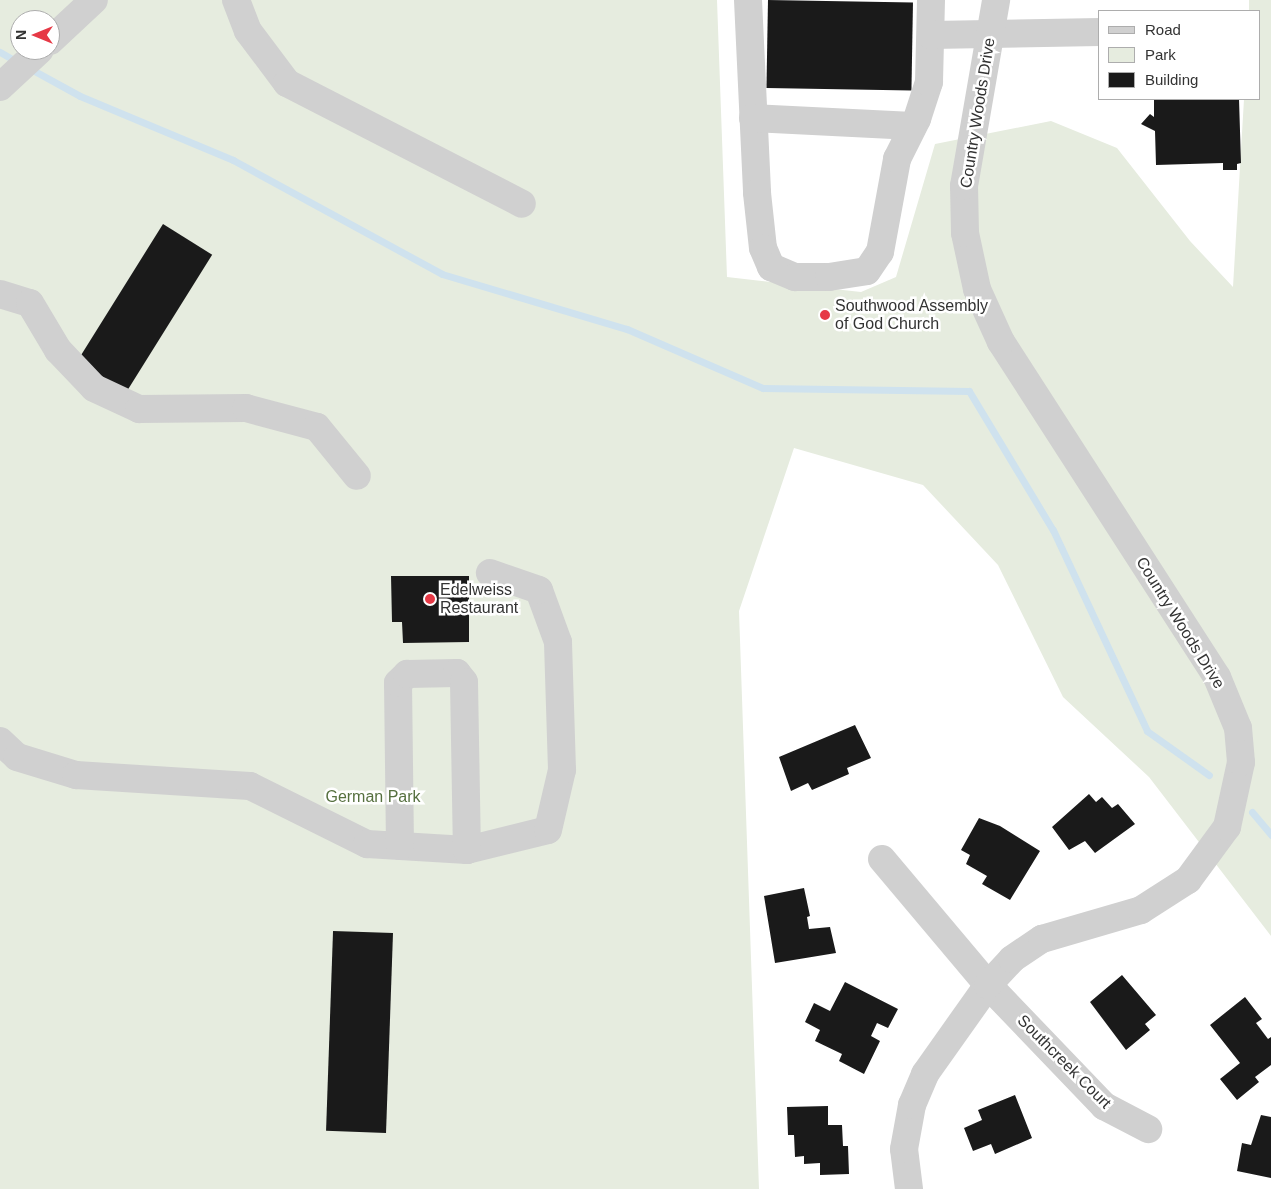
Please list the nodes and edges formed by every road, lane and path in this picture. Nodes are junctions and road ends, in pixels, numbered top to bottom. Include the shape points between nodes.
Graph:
1 (94, 0) edge
2 (236, 0) edge
3 (748, 0) edge
4 (932, 0) edge
5 (996, 0) edge
6 (60, 31) edge
7 (1098, 32) edge
8 (991, 33) junction
9 (931, 35) junction
10 (29, 60) edge
11 (6, 82) edge
12 (753, 118) junction
13 (913, 126) junction
14 (522, 204) dead end
15 (0, 294) edge
16 (357, 476) dead end
17 (490, 573) dead end
18 (0, 741) edge
19 (400, 846) junction
20 (467, 850) junction
21 (882, 859) dead end
22 (988, 985) junction
23 (1148, 1129) dead end
24 (909, 1189) edge

1 - 6 street
2 - 14 street via 248,31 287,83
3 - 12 street
4 - 9 street
5 - 8 street, Country Woods Drive
7 - 8 street
8 - 9 street
8 - 22 street, Country Woods Drive via 964,186 965,232 977,289 1001,342 1217,677 1238,728 1241,762 1227,826 1188,880 1142,910 1042,940 1012,959
9 - 13 street via 929,82
10 - 11 street
12 - 13 street
12 - 13 street via 763,248 772,267 795,278 866,271 880,252 897,159
15 - 16 street via 30,303 58,350 94,388 139,409 246,408 318,427
17 - 20 street via 539,590 558,642 562,770 548,830
18 - 19 street via 17,757 76,776 250,786 367,844
19 - 20 street
19 - 20 street via 398,683 407,674 457,673 464,682
21 - 22 street, Southcreek Court
22 - 23 street, Southcreek Court via 1104,1106
22 - 24 street, Country Woods Drive via 925,1074 912,1105 904,1149

